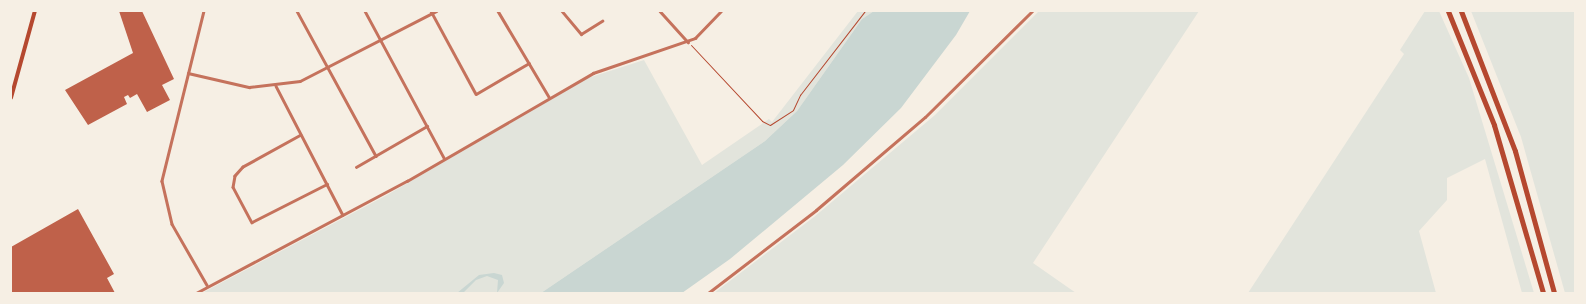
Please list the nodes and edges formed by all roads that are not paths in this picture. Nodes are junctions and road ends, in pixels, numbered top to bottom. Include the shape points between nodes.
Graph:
1 (34, 11) edge
2 (204, 11) edge
3 (297, 11) edge
4 (365, 11) edge
5 (436, 11) edge
6 (498, 11) edge
7 (562, 11) edge
8 (660, 11) edge
9 (721, 11) edge
10 (1032, 11) edge
11 (1448, 11) edge
12 (1461, 11) edge
13 (432, 12) edge
14 (602, 21) dead end
15 (381, 40) junction
16 (688, 42) junction
17 (529, 64) junction
18 (329, 69) junction
19 (188, 73) junction
20 (276, 86) junction
21 (549, 97) junction
22 (11, 98) edge
23 (427, 126) junction
24 (301, 135) junction
25 (376, 156) junction
26 (444, 158) junction
27 (356, 167) dead end
28 (327, 184) junction
29 (343, 215) junction
30 (206, 285) junction
31 (196, 293) edge
32 (708, 293) edge
33 (1543, 293) edge
34 (1554, 293) edge

1 - 22 main road
2 - 19 street
3 - 18 street
4 - 15 street
5 - 13 street
6 - 17 street
7 - 14 street via 581,34
8 - 16 street
9 - 16 street
10 - 32 street via 925,117 816,210
11 - 33 highway via 1497,133
12 - 34 highway via 1515,151
13 - 15 street
13 - 17 street via 476,94
15 - 18 street
15 - 23 street
16 - 21 street via 601,70
17 - 21 street
18 - 20 street via 300,81
18 - 25 street
19 - 20 street via 249,87
19 - 30 street via 164,166 163,189 172,224
20 - 24 street
21 - 26 street
23 - 25 street
23 - 26 street
24 - 28 street
24 - 28 street via 243,167 235,176 233,187 252,222
25 - 27 street
26 - 29 street
28 - 29 street
29 - 30 street
30 - 31 street

